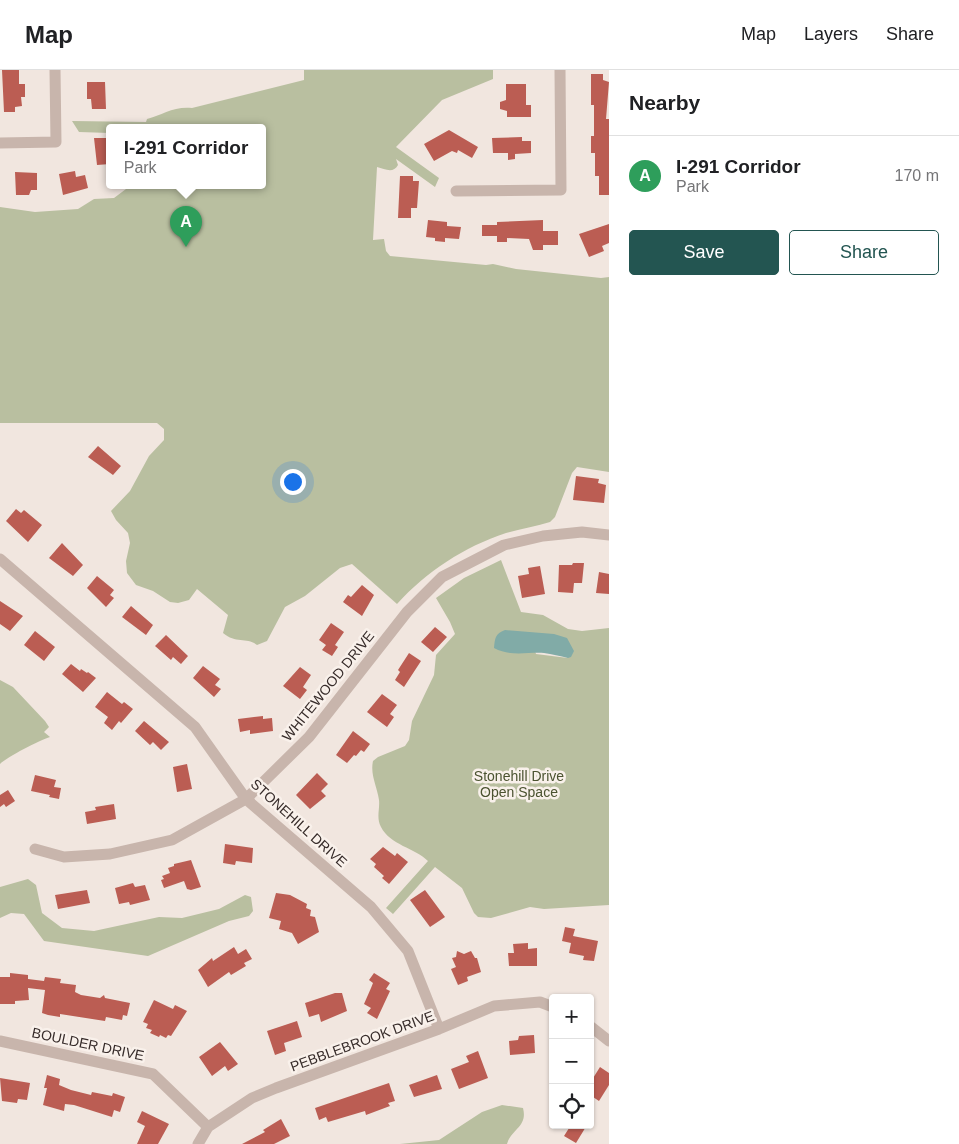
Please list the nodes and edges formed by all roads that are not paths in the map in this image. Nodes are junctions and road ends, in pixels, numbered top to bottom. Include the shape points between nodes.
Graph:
1 (55, 70) edge
2 (560, 70) edge
3 (0, 143) edge
4 (456, 190) dead end
5 (609, 535) edge
6 (0, 559) edge
7 (246, 799) junction
8 (35, 849) dead end
9 (549, 1005) edge
10 (439, 1029) junction
11 (594, 1029) edge
12 (0, 1041) edge
13 (609, 1041) edge
14 (208, 1127) junction
15 (198, 1144) edge

1 - 3 street via 56,142
2 - 4 street via 561,190
5 - 7 street, WHITEWOOD DRIVE via 582,532 504,545 442,577 407,612 310,736
6 - 7 street, STONEHILL DRIVE via 195,726
7 - 8 street, WHITEWOOD DRIVE via 172,840 110,854 64,857
7 - 10 street, STONEHILL DRIVE via 371,907 408,951
9 - 10 street, PEBBLEBROOK DRIVE via 540,1002 494,1006
10 - 14 street, PEBBLEBROOK DRIVE via 252,1098
11 - 13 street
12 - 14 street, BOULDER DRIVE via 153,1074
14 - 15 street, PEBBLEBROOK DRIVE

